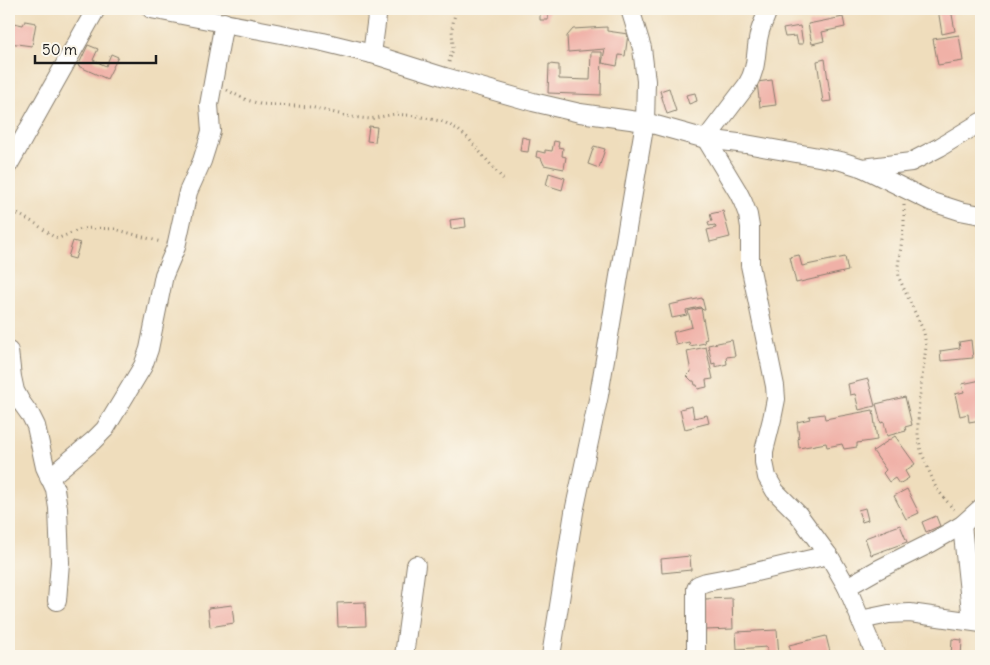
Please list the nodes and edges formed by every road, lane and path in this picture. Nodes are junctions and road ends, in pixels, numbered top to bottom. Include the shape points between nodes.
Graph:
1 (96, 9) edge
2 (151, 9) edge
3 (378, 9) edge
4 (456, 9) edge
5 (630, 9) edge
6 (768, 9) edge
7 (224, 22) junction
8 (372, 54) junction
9 (445, 78) junction
10 (213, 82) junction
11 (645, 122) junction
12 (981, 122) edge
13 (706, 139) junction
14 (9, 164) edge
15 (863, 168) junction
16 (503, 179) dead end
17 (902, 187) junction
18 (9, 209) edge
19 (981, 215) edge
20 (176, 247) junction
21 (9, 351) edge
22 (49, 478) junction
23 (981, 508) edge
24 (962, 525) junction
25 (828, 555) junction
26 (416, 565) dead end
27 (847, 587) junction
28 (57, 601) dead end
29 (860, 620) junction
30 (977, 622) edge
31 (404, 656) edge
32 (550, 656) edge
33 (696, 656) edge
34 (876, 656) edge

1 - 14 street
2 - 7 street
3 - 8 street
4 - 9 path via 452,28 453,49
5 - 11 street via 642,48 646,81
6 - 13 street via 760,31 752,76
7 - 8 street
7 - 10 street
8 - 9 street
9 - 11 street via 571,111
10 - 16 path via 244,100 260,104 311,107 370,120 395,114 444,122 468,138
10 - 20 street via 209,106 211,131 188,192
11 - 13 street
11 - 32 street via 599,395 574,512
12 - 15 street via 911,162
13 - 15 street via 821,157
13 - 25 street via 743,202 750,227 750,266 776,400 764,451 767,477
15 - 17 street
17 - 19 street via 932,202
17 - 24 path via 904,227 899,278 926,338 919,401 921,451 936,488 956,512
18 - 20 path via 54,237 93,228 115,230
20 - 22 street via 164,275 143,366 105,429
21 - 22 street via 16,391 36,426
22 - 28 street via 58,508 60,562
23 - 24 street
24 - 27 street
24 - 30 street
25 - 27 street
25 - 33 street via 698,585
26 - 31 street
27 - 29 street
29 - 30 street via 910,613
29 - 34 street

